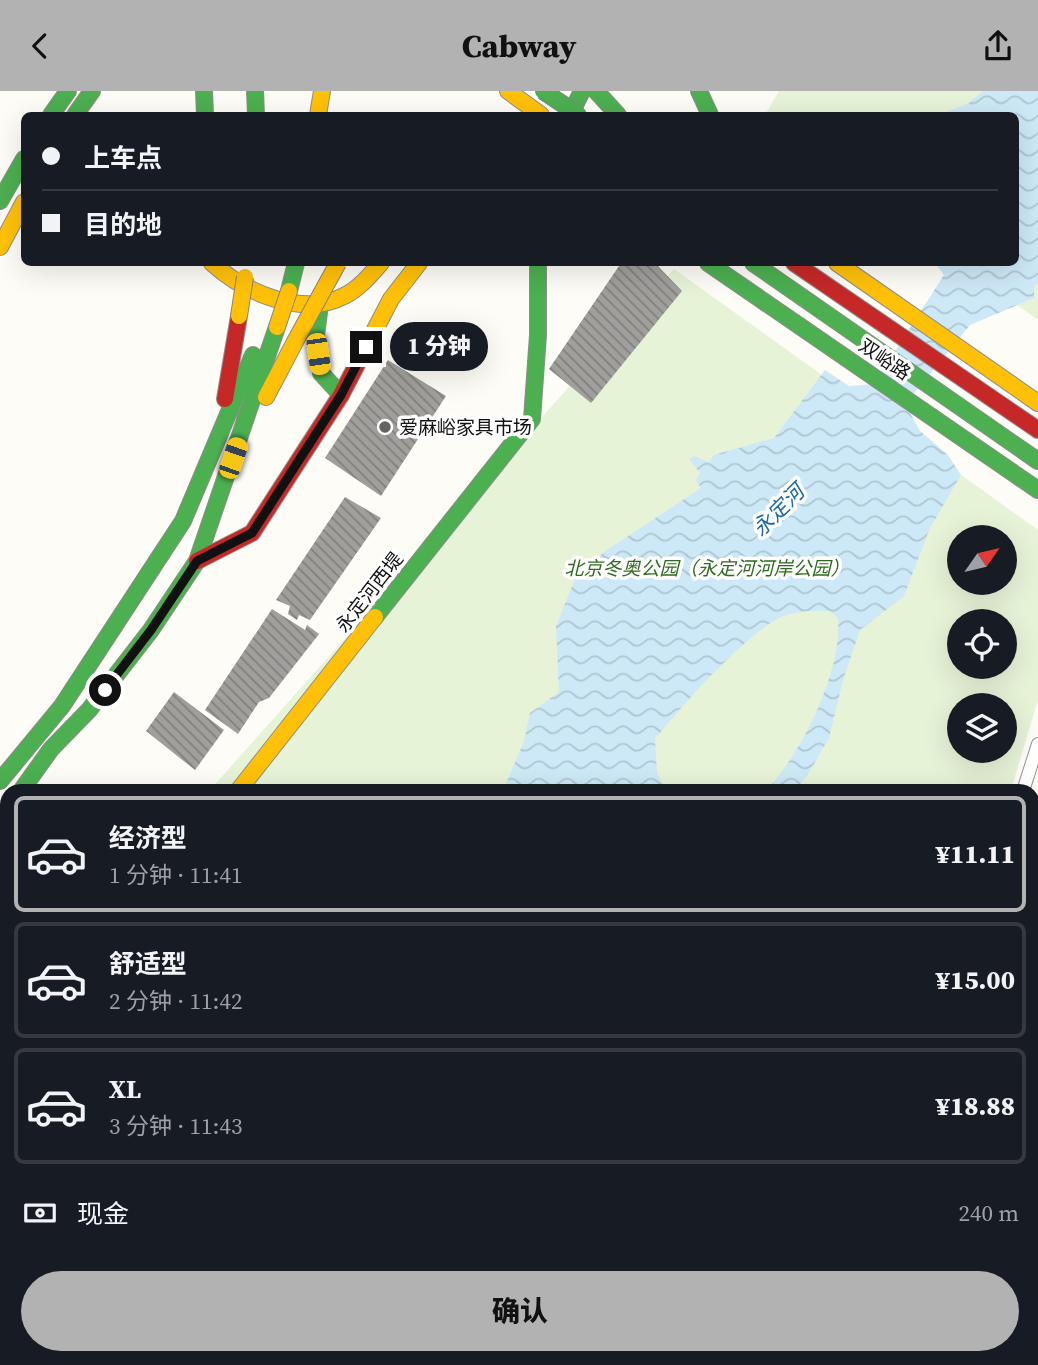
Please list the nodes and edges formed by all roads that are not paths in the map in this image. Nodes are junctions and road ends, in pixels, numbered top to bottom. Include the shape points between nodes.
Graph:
1 (68, 91) edge
2 (92, 91) edge
3 (204, 91) edge
4 (255, 91) edge
5 (322, 91) edge
6 (334, 91) edge
7 (508, 91) edge
8 (543, 91) edge
9 (582, 91) edge
10 (596, 91) edge
11 (699, 91) edge
12 (53, 112) edge
13 (77, 112) edge
14 (205, 112) edge
15 (256, 112) edge
16 (318, 112) edge
17 (330, 112) edge
18 (537, 112) edge
19 (572, 112) edge
20 (574, 112) edge
21 (615, 112) edge
22 (709, 112) edge
23 (21, 164) edge
24 (0, 201) edge
25 (21, 208) edge
26 (0, 247) edge
27 (215, 266) edge
28 (284, 266) edge
29 (294, 266) edge
30 (336, 266) edge
31 (378, 266) edge
32 (417, 266) edge
33 (538, 266) edge
34 (712, 266) edge
35 (756, 266) edge
36 (798, 266) edge
37 (841, 266) edge
38 (245, 270) edge
39 (283, 289) junction
40 (320, 305) junction
41 (272, 325) junction
42 (341, 395) junction
43 (1038, 403) edge
44 (1015, 414) junction
45 (971, 416) junction
46 (1038, 425) edge
47 (1038, 430) edge
48 (217, 445) junction
49 (233, 458) junction
50 (1038, 461) edge
51 (1038, 477) edge
52 (1038, 490) edge
53 (197, 561) junction
54 (1038, 744) edge
55 (51, 749) junction
56 (3, 775) edge
57 (16, 784) edge
58 (25, 784) edge
59 (244, 784) edge
60 (1025, 784) edge

1 - 12 main road
2 - 13 main road
3 - 14 main road
4 - 15 main road
5 - 16 main road
6 - 17 main road
7 - 18 main road
8 - 20 main road, bridge
9 - 19 main road
10 - 21 main road
11 - 22 main road
23 - 24 main road
25 - 26 main road
27 - 40 main road via 227,279 256,295
28 - 39 main road
29 - 39 main road
30 - 49 main road, bridge
31 - 40 main road via 361,286
32 - 42 main road via 391,299
33 - 59 main road, 永定河西堤 via 532,419
34 - 52 main road, 双峪路
35 - 45 main road, 双峪路
36 - 44 main road, 双峪路
37 - 43 main road
38 - 48 main road, bridge
39 - 41 main road
40 - 42 main road via 316,335 321,373
41 - 48 main road
41 - 49 main road
42 - 53 main road via 252,533
44 - 46 main road
44 - 47 main road
45 - 50 main road
45 - 51 main road
48 - 56 main road via 183,521 62,706
49 - 53 main road
53 - 55 main road via 89,711
54 - 60 street
55 - 57 main road
55 - 58 main road

